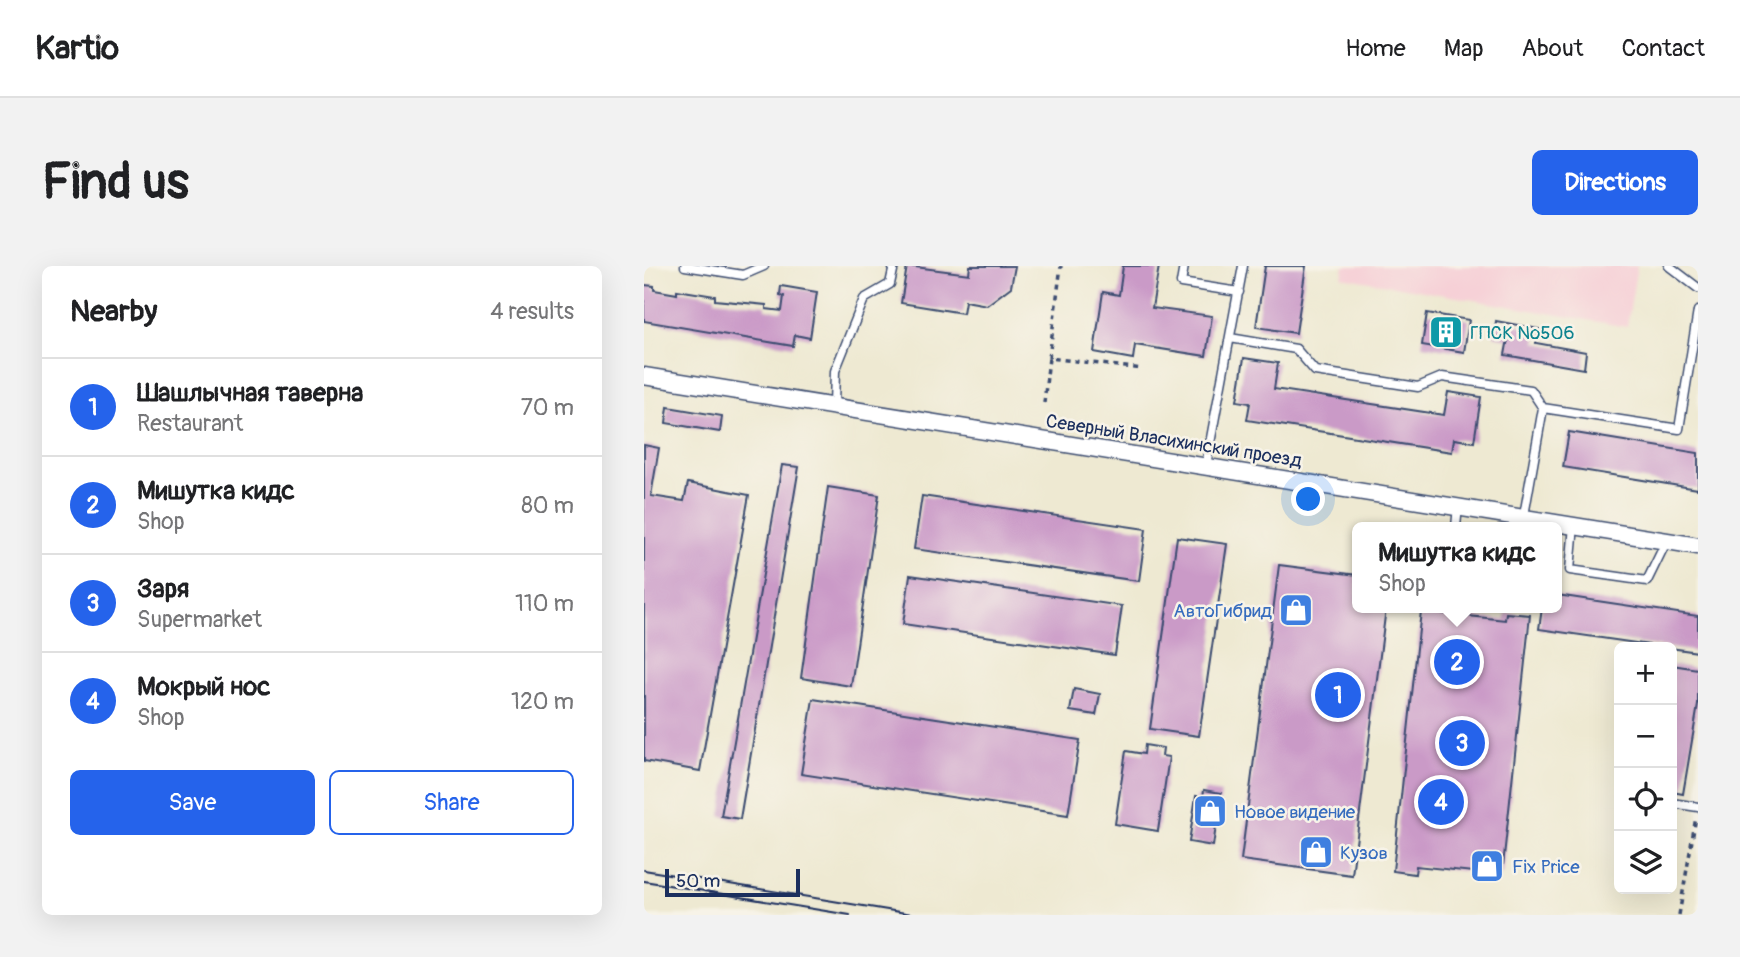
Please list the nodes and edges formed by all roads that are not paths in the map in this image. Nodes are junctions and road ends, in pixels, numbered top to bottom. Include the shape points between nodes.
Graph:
1 (685, 266) edge
2 (764, 266) edge
3 (894, 266) edge
4 (1184, 266) edge
5 (1243, 266) edge
6 (1669, 266) edge
7 (1698, 288) edge
8 (1239, 292) junction
9 (1698, 311) edge
10 (1230, 338) junction
11 (644, 376) edge
12 (834, 405) junction
13 (1543, 408) junction
14 (1206, 465) junction
15 (1458, 506) junction
16 (1456, 522) edge
17 (1523, 522) edge
18 (1562, 524) edge
19 (1574, 525) junction
20 (1667, 540) junction
21 (1698, 546) edge
22 (1677, 804) edge
23 (1698, 807) edge

1 - 2 lane via 743,275
3 - 12 lane via 890,284 864,299 835,371
4 - 8 lane via 1181,283
5 - 8 lane
6 - 7 lane
8 - 10 lane
9 - 13 lane via 1679,429
10 - 13 lane via 1296,349 1314,371 1418,387 1442,377 1531,390
10 - 14 lane
11 - 12 street, Северный Власихинский проезд
12 - 14 street, Северный Власихинский проезд
13 - 17 lane
14 - 15 street, Северный Власихинский проезд
15 - 16 lane
15 - 17 street, Северный Власихинский проезд
18 - 19 street, Северный Власихинский проезд
19 - 20 street, Северный Власихинский проезд
19 - 20 lane via 1570,570 1647,581
20 - 21 street, Северный Власихинский проезд
22 - 23 lane

